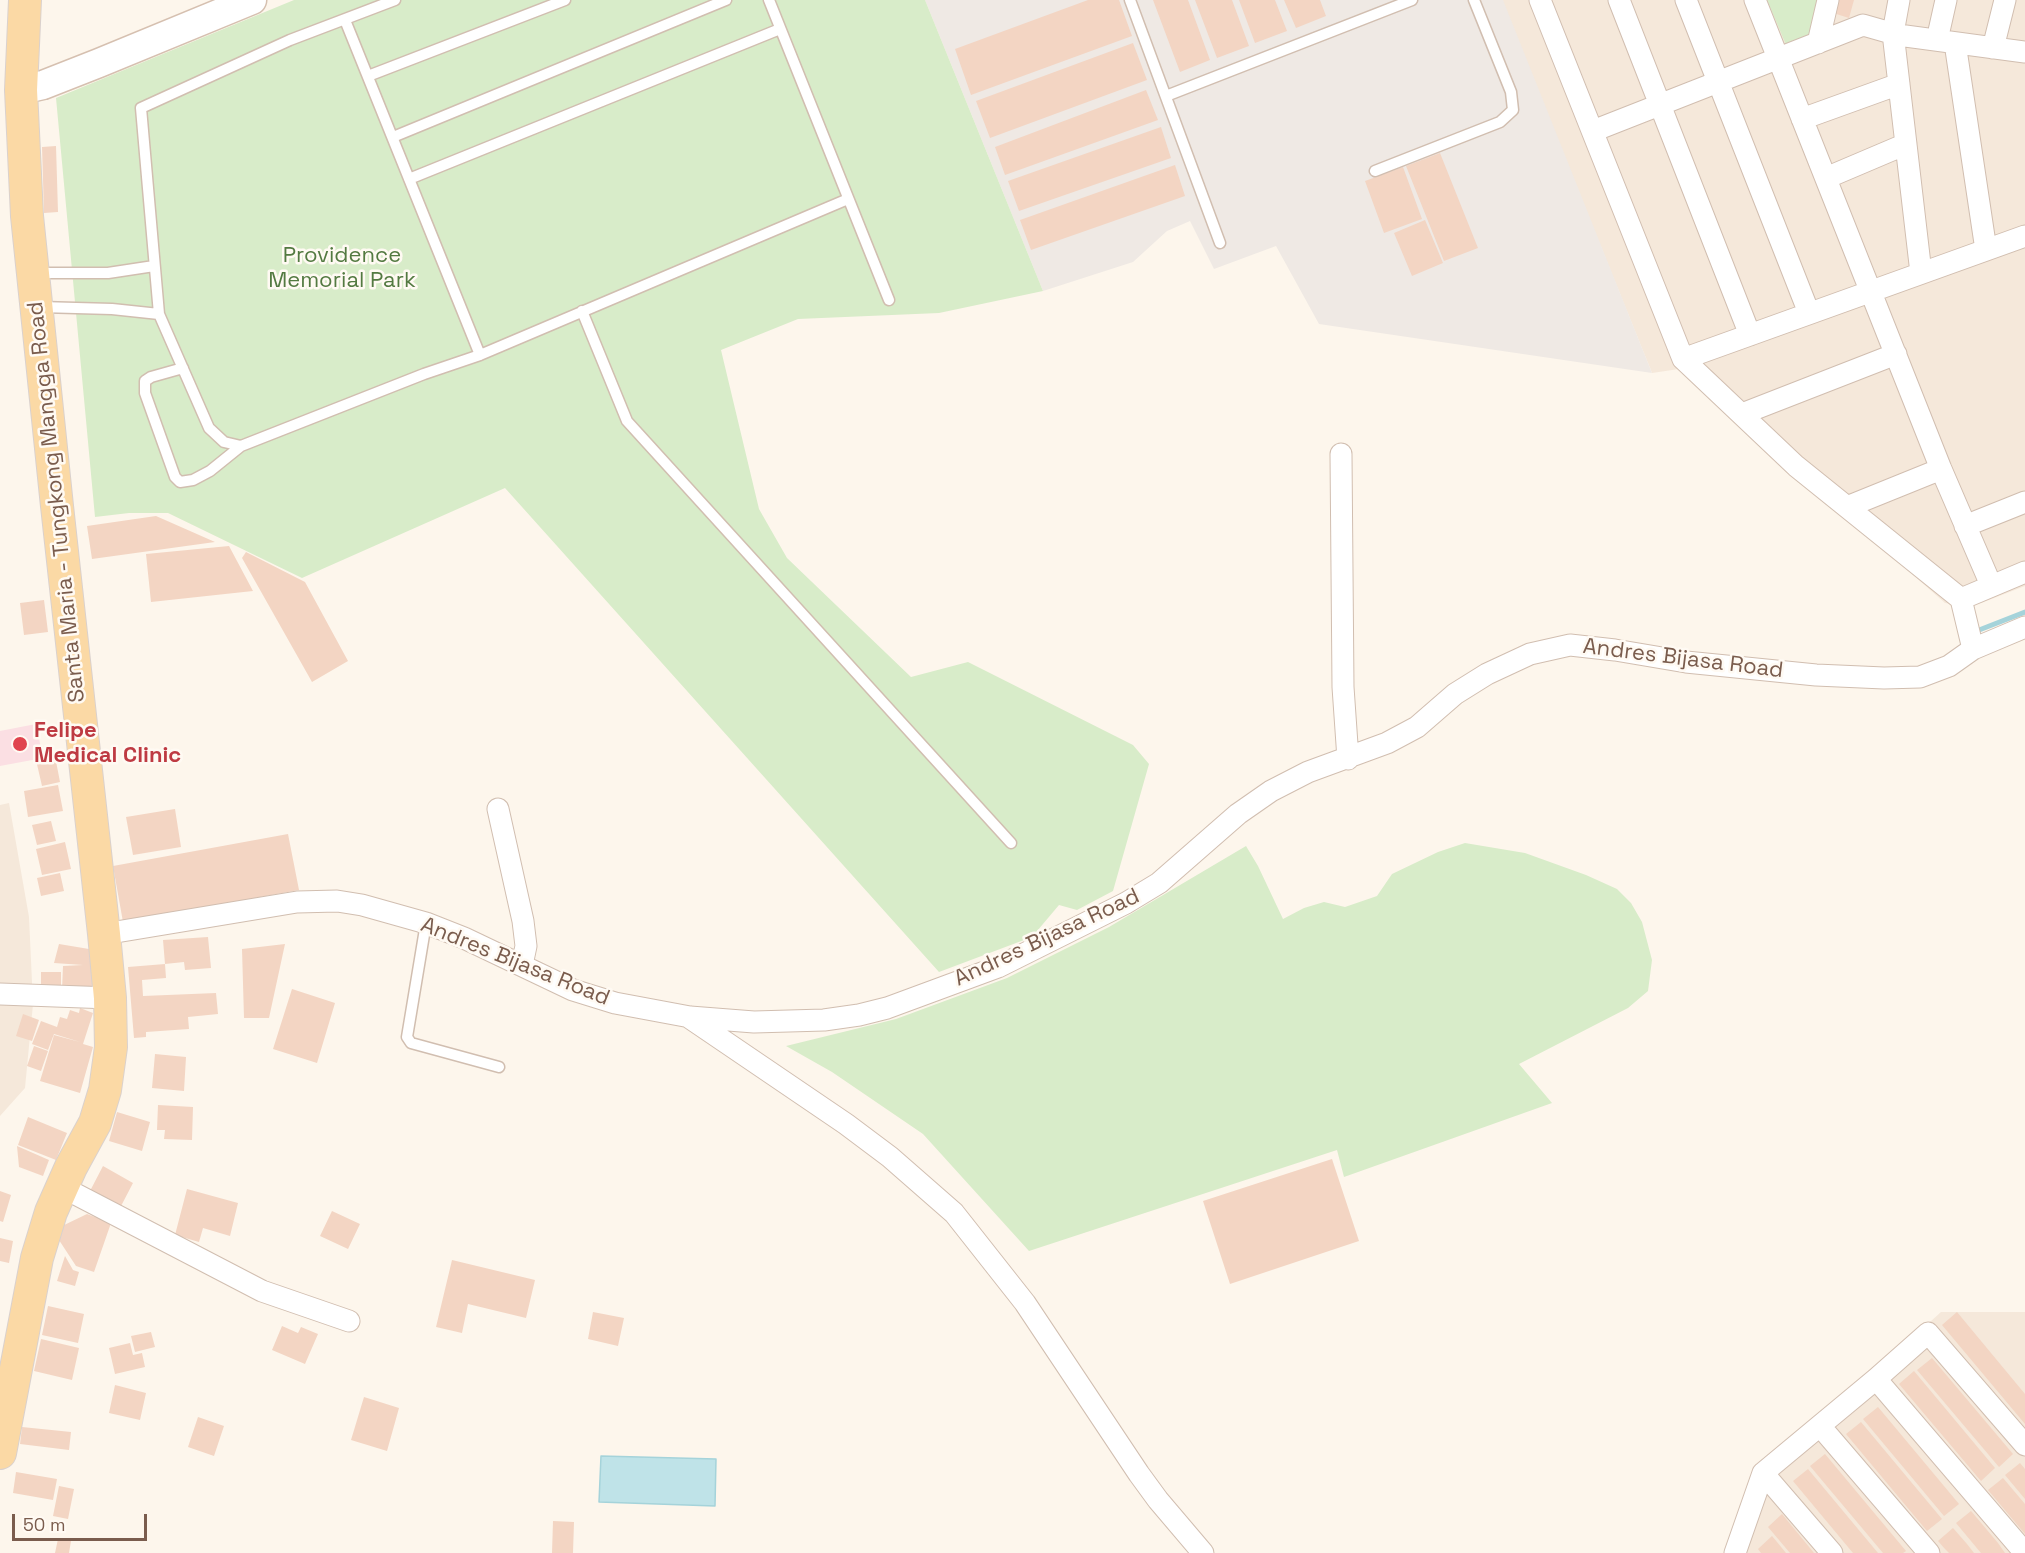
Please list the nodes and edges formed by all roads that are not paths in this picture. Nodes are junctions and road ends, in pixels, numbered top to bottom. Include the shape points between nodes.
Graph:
1 (26, 0) edge
2 (252, 0) edge
3 (395, 0) edge
4 (565, 0) edge
5 (726, 0) edge
6 (769, 0) edge
7 (1130, 0) edge
8 (1412, 0) edge
9 (1474, 0) edge
10 (1540, 0) edge
11 (1619, 0) edge
12 (1686, 0) edge
13 (1755, 0) edge
14 (1828, 0) edge
15 (1899, 0) edge
16 (1947, 0) edge
17 (2005, 0) edge
18 (345, 20) junction
19 (780, 29) junction
20 (1893, 33) junction
21 (1946, 41) junction
22 (1818, 43) junction
23 (1993, 48) junction
24 (2025, 52) edge
25 (1779, 60) junction
26 (368, 76) junction
27 (1719, 82) junction
28 (1899, 84) junction
29 (16, 91) junction
30 (1166, 96) junction
31 (1661, 105) junction
32 (1802, 119) junction
33 (1593, 132) junction
34 (393, 137) junction
35 (1906, 144) junction
36 (1375, 171) dead end
37 (1826, 178) junction
38 (410, 179) junction
39 (848, 199) junction
40 (2025, 236) edge
41 (1220, 243) dead end
42 (1986, 250) junction
43 (154, 266) junction
44 (33, 273) junction
45 (1921, 273) junction
46 (1871, 291) junction
47 (889, 300) dead end
48 (36, 307) junction
49 (582, 311) junction
50 (1809, 313) junction
51 (159, 314) junction
52 (1750, 334) junction
53 (1896, 354) junction
54 (480, 355) junction
55 (1683, 359) junction
56 (183, 368) junction
57 (1742, 414) junction
58 (241, 446) junction
59 (1341, 454) dead end
60 (1941, 469) junction
61 (2025, 502) edge
62 (1846, 507) junction
63 (1965, 526) junction
64 (2025, 572) edge
65 (1991, 585) junction
66 (1961, 599) junction
67 (2025, 627) edge
68 (1973, 650) junction
69 (1348, 759) junction
70 (498, 809) dead end
71 (1011, 843) dead end
72 (426, 923) junction
73 (105, 934) junction
74 (522, 965) junction
75 (0, 994) edge
76 (110, 998) junction
77 (690, 1017) junction
78 (499, 1067) dead end
79 (62, 1187) junction
80 (349, 1321) dead end
81 (1876, 1379) junction
82 (1820, 1426) junction
83 (2025, 1445) edge
84 (0, 1453) edge
85 (1763, 1473) junction
86 (1203, 1553) edge
87 (1735, 1553) edge
88 (1832, 1553) edge
89 (1929, 1553) edge
90 (2025, 1553) edge

1 - 29 main road, Santa Maria - Tungkong Mangga Road
2 - 29 street via 90,67
3 - 18 lane
4 - 26 lane
5 - 34 lane
6 - 19 lane
7 - 30 lane
8 - 30 lane
9 - 36 lane via 1511,92 1513,110 1500,122
10 - 33 street
11 - 31 street
12 - 27 street
13 - 25 street
14 - 22 street
15 - 20 street
16 - 21 street
17 - 23 street
18 - 26 lane
18 - 43 lane via 290,40 141,108
19 - 38 lane
19 - 39 lane
20 - 21 street
20 - 22 street via 1863,25
20 - 28 street
21 - 23 street
21 - 42 street
22 - 25 street
23 - 24 street
25 - 27 street
25 - 32 street
26 - 34 lane
27 - 31 street
27 - 50 street
28 - 32 street
28 - 35 street
29 - 44 main road, Santa Maria - Tungkong Mangga Road
30 - 41 lane
31 - 33 street
31 - 52 street
32 - 37 street
33 - 55 street
34 - 38 lane
35 - 37 street
35 - 45 street
37 - 46 street
38 - 54 lane
39 - 47 lane
39 - 49 lane
40 - 42 street
42 - 45 street
43 - 44 lane via 108,273
43 - 51 lane
44 - 48 main road, Santa Maria - Tungkong Mangga Road
45 - 46 street
46 - 50 street
46 - 53 street
48 - 51 lane
48 - 73 main road, Santa Maria - Tungkong Mangga Road
49 - 54 lane
49 - 71 lane via 627,421
50 - 52 street
51 - 56 lane
52 - 55 street
53 - 57 street
53 - 60 street
54 - 58 lane
55 - 57 street
56 - 58 lane via 209,428 224,442
56 - 58 lane via 145,381 175,477 180,482 193,480
57 - 62 street
59 - 69 street via 1343,687
60 - 62 street
60 - 63 street
61 - 63 street
62 - 66 street
63 - 65 street
64 - 65 street
65 - 66 street
66 - 68 street
67 - 68 street, Andres Bijasa Road
68 - 69 street, Andres Bijasa Road via 1949,666 1920,676 1884,678 1686,662 1570,645 1530,654 1487,674 1455,694 1417,727
69 - 77 street, Andres Bijasa Road via 1308,772 1271,791 1238,814 1159,883 1116,909 998,967 859,1015 785,1022
70 - 74 street via 523,921 526,946
72 - 73 street, Andres Bijasa Road via 362,905 316,900
72 - 74 street, Andres Bijasa Road
72 - 78 lane via 406,1037 411,1043
73 - 76 main road, Santa Maria - Tungkong Mangga Road
74 - 77 street, Andres Bijasa Road via 573,990 615,1003
75 - 76 street
76 - 79 main road, Santa Maria - Tungkong Mangga Road via 111,1047 105,1090 95,1123
77 - 86 street via 846,1124 954,1213 1025,1303 1158,1500
79 - 80 street via 262,1291
79 - 84 main road, Santa Maria - Tungkong Mangga Road via 37,1257
81 - 82 street
81 - 83 street via 1928,1333
81 - 90 street
82 - 85 street
82 - 89 street
85 - 87 street
85 - 88 street

